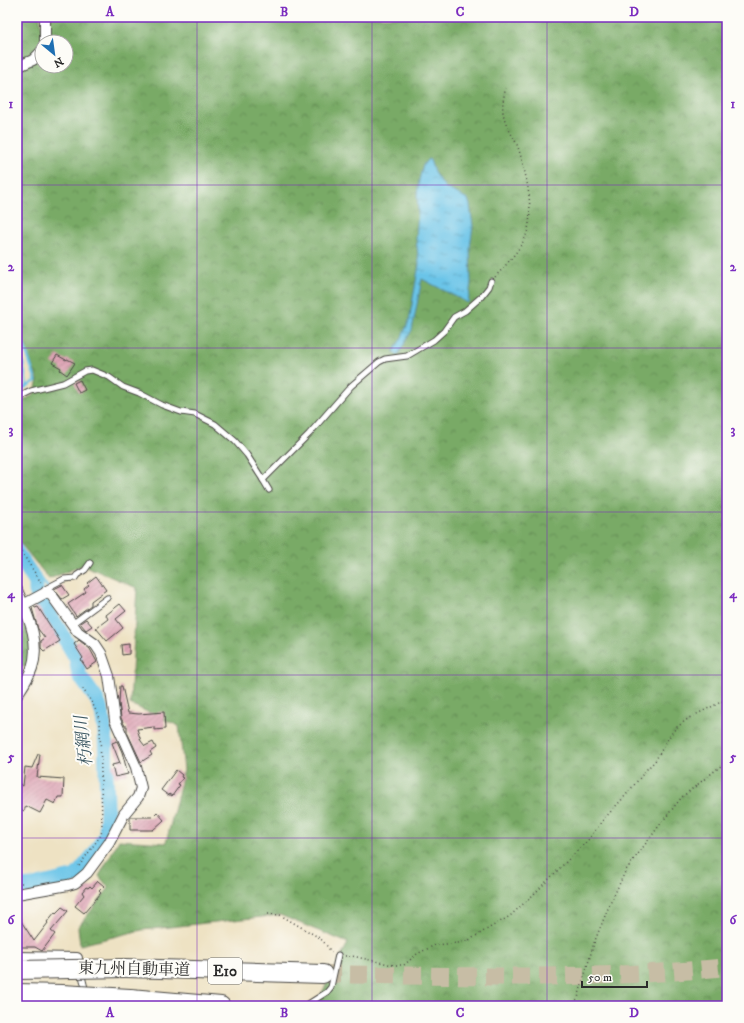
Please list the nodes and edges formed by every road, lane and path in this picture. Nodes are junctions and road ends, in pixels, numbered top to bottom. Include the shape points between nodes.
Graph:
1 (45, 17) edge
2 (45, 34) edge
3 (34, 59) edge
4 (17, 67) edge
5 (506, 86) dead end
6 (491, 281) joint
7 (17, 398) edge
8 (263, 480) junction
9 (269, 490) dead end
10 (17, 545) edge
11 (90, 563) dead end
12 (17, 590) edge
13 (44, 591) junction
14 (107, 598) dead end
15 (23, 605) junction
16 (73, 623) junction
17 (81, 686) dead end
18 (17, 695) edge
19 (727, 699) edge
20 (727, 758) edge
21 (77, 869) dead end
22 (28, 882) dead end
23 (17, 883) edge
24 (17, 894) edge
25 (268, 914) dead end
26 (338, 955) junction
27 (17, 957) edge
28 (77, 958) joint
29 (17, 970) edge
30 (323, 974) tunnel mouth
31 (17, 994) edge
32 (89, 999) dead end
33 (221, 1006) edge
34 (305, 1006) edge
35 (571, 1006) edge

1 - 2 street
3 - 4 street
5 - 6 path via 504,117 517,147 528,186 530,214 525,238 509,262
6 - 8 lane via 482,297 465,311 454,316 434,340 407,356 379,362 351,386 309,434
7 - 8 lane via 31,391 63,384 85,371 92,370 162,405 195,414 215,424 236,442
8 - 9 lane
10 - 13 path via 38,576
11 - 13 lane via 74,578 64,579
12 - 15 street
13 - 15 street
13 - 16 street via 50,594
14 - 16 lane
15 - 18 street via 32,628 35,648 32,669
16 - 24 street via 78,632 95,644 101,653 108,676 115,720 136,767 141,788 109,843 83,878 72,884
17 - 21 path via 94,706 100,723 102,829
19 - 26 path via 677,727 655,761 589,839 510,916 469,940 435,945 417,954 404,965
20 - 35 path via 682,797 626,870 608,906 594,943 578,998
22 - 23 path
25 - 26 path via 280,915 318,937 333,954
26 - 34 lane via 331,987
27 - 28 street
28 - 32 lane
29 - 30 highway, 東九州自動車道 / E10, bridge via 126,968
31 - 33 highway, 東九州自動車道 / E10, bridge via 62,994

